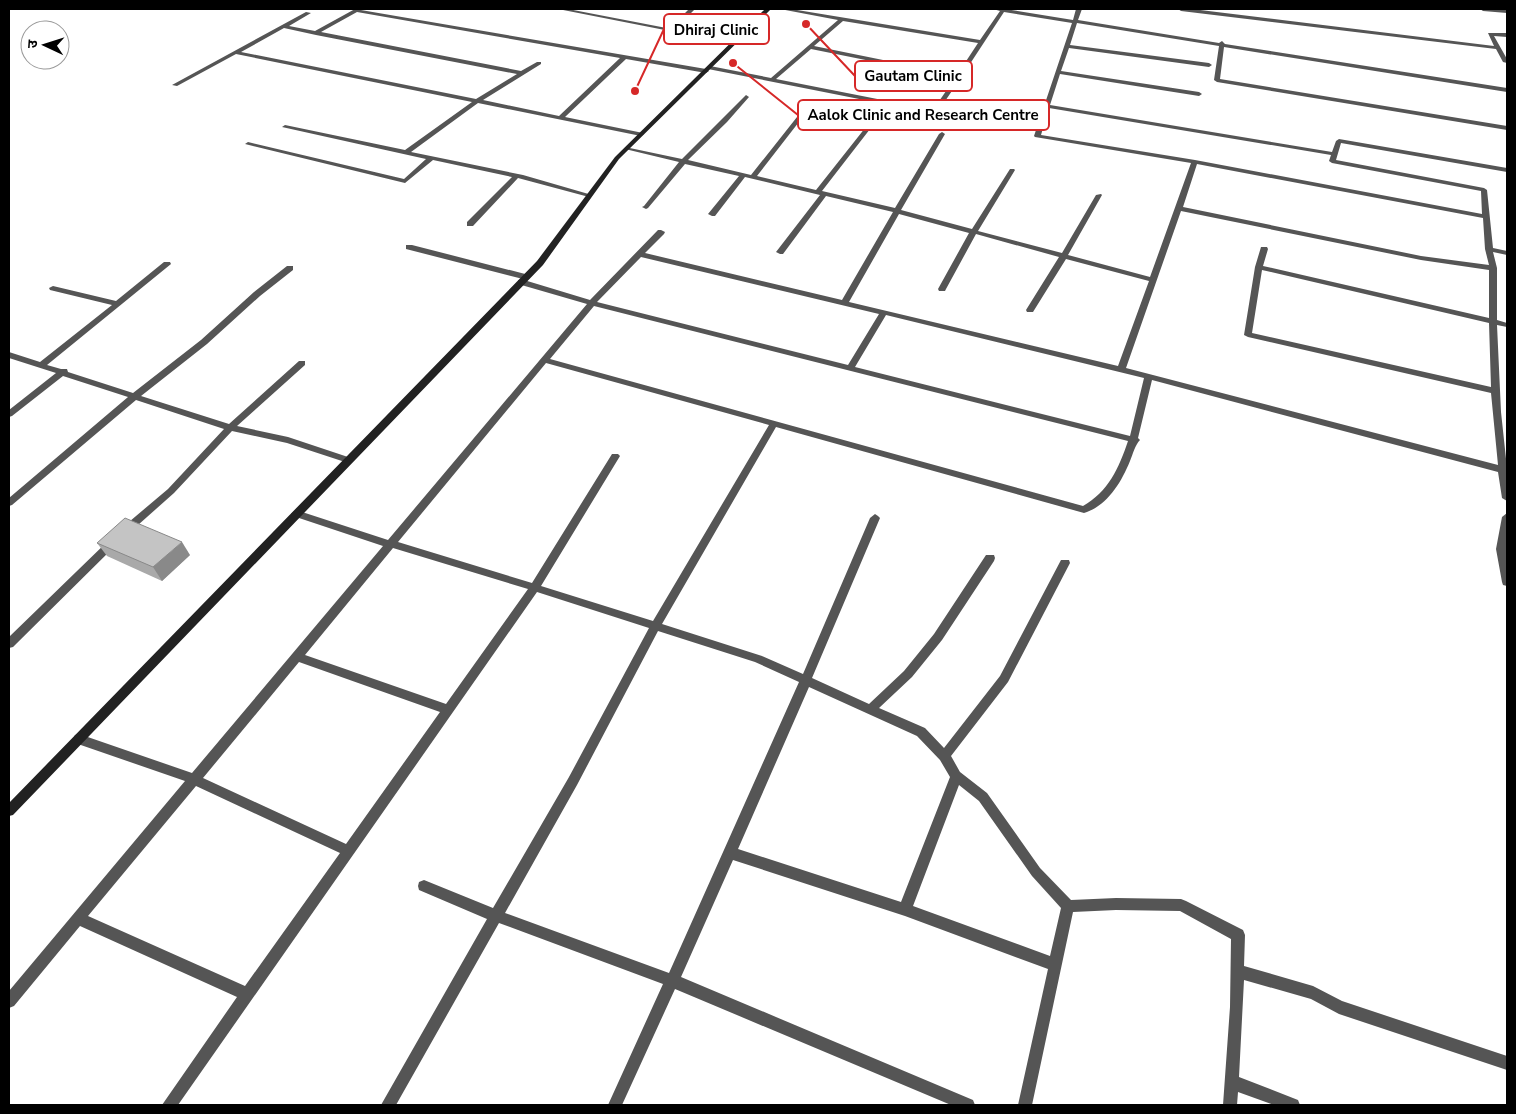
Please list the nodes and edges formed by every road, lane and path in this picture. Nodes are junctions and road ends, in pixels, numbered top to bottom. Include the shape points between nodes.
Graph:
1 (561, 9) edge
2 (692, 9) edge
3 (768, 9) edge
4 (783, 9) edge
5 (1079, 9) edge
6 (1181, 9) edge
7 (1483, 9) edge
8 (357, 10) edge
9 (1005, 10) edge
10 (1507, 11) edge
11 (308, 13) dead end
12 (687, 14) dead end
13 (842, 19) junction
14 (1074, 21) junction
15 (283, 26) junction
16 (316, 34) junction
17 (1507, 35) edge
18 (736, 42) junction
19 (981, 42) junction
20 (1222, 44) junction
21 (1066, 46) junction
22 (810, 47) junction
23 (1498, 48) junction
24 (235, 52) junction
25 (624, 57) junction
26 (1507, 61) edge
27 (539, 63) dead end
28 (1209, 65) dead end
29 (708, 70) junction
30 (1057, 72) junction
31 (522, 73) junction
32 (960, 77) junction
33 (772, 80) junction
34 (175, 85) dead end
35 (1507, 90) edge
36 (1199, 94) dead end
37 (746, 97) dead end
38 (477, 101) junction
39 (1047, 106) junction
40 (560, 118) junction
41 (799, 118) dead end
42 (875, 119) dead end
43 (285, 127) dead end
44 (1507, 128) edge
45 (641, 134) junction
46 (942, 134) dead end
47 (248, 144) dead end
48 (627, 148) junction
49 (405, 154) junction
50 (1334, 154) junction
51 (430, 159) junction
52 (684, 161) junction
53 (1195, 162) junction
54 (1012, 170) dead end
55 (1507, 170) edge
56 (743, 175) junction
57 (516, 176) junction
58 (753, 177) junction
59 (821, 193) junction
60 (1098, 195) dead end
61 (589, 196) junction
62 (646, 207) dead end
63 (1178, 208) junction
64 (897, 211) junction
65 (712, 214) dead end
66 (1487, 217) junction
67 (470, 224) dead end
68 (661, 232) dead end
69 (974, 232) junction
70 (409, 247) dead end
71 (1264, 249) dead end
72 (1489, 249) junction
73 (780, 252) dead end
74 (640, 254) junction
75 (1064, 254) junction
76 (1507, 254) edge
77 (167, 264) dead end
78 (1259, 267) junction
79 (290, 268) dead end
80 (1493, 268) junction
81 (524, 280) junction
82 (1153, 280) junction
83 (53, 288) dead end
84 (942, 289) dead end
85 (592, 303) junction
86 (844, 303) junction
87 (118, 304) junction
88 (1030, 310) dead end
89 (884, 312) junction
90 (1494, 321) junction
91 (1507, 325) edge
92 (9, 354) edge
93 (544, 360) junction
94 (43, 364) junction
95 (302, 364) dead end
96 (850, 368) junction
97 (1121, 369) junction
98 (64, 372) junction
99 (1149, 376) junction
100 (1496, 391) junction
101 (135, 396) junction
102 (9, 414) edge
103 (774, 424) junction
104 (230, 428) junction
105 (1135, 440) junction
106 (615, 456) dead end
107 (348, 460) junction
108 (1505, 470) edge
109 (1507, 498) edge
110 (9, 503) edge
111 (296, 514) junction
112 (1507, 517) edge
113 (875, 518) dead end
114 (390, 544) junction
115 (990, 558) dead end
116 (1065, 562) dead end
117 (1507, 582) edge
118 (535, 587) junction
119 (655, 627) junction
120 (9, 644) edge
121 (296, 656) junction
122 (807, 680) junction
123 (871, 709) junction
124 (448, 710) junction
125 (79, 739) junction
126 (944, 756) junction
127 (956, 776) junction
128 (193, 779) junction
129 (9, 811) edge
130 (348, 851) junction
131 (731, 852) junction
132 (424, 886) dead end
133 (1068, 906) junction
134 (905, 910) junction
135 (496, 916) junction
136 (78, 918) junction
137 (1056, 965) junction
138 (1237, 971) junction
139 (673, 981) junction
140 (247, 994) junction
141 (9, 1001) edge
142 (1507, 1063) edge
143 (1232, 1082) junction
144 (169, 1105) edge
145 (388, 1105) edge
146 (615, 1105) edge
147 (968, 1105) edge
148 (1025, 1105) edge
149 (1230, 1105) edge
150 (1293, 1105) edge

1 - 18 street
2 - 12 street
3 - 18 street
4 - 13 street
5 - 14 street
6 - 23 street
7 - 10 street
8 - 16 street
8 - 25 street
9 - 14 street
9 - 19 street
11 - 15 street
13 - 19 street
13 - 22 street
14 - 20 street
14 - 21 street
15 - 16 street
15 - 24 street
16 - 31 street
17 - 23 street via 1490,34
18 - 29 street
19 - 32 street
20 - 35 street
20 - 44 street via 1218,80
21 - 28 street
21 - 30 street
22 - 32 street
22 - 33 street
23 - 26 street
24 - 34 street
24 - 38 street
25 - 29 street
25 - 40 street
27 - 31 street
29 - 33 street
29 - 45 street
30 - 36 street
30 - 39 street
31 - 38 street
32 - 33 street via 935,112
37 - 52 street
38 - 40 street
38 - 49 street
39 - 50 street
39 - 53 street via 1037,136
40 - 45 street
41 - 58 street
42 - 59 street
43 - 49 street
45 - 48 street
46 - 64 street
47 - 51 street via 405,181
48 - 52 street
48 - 61 street
49 - 51 street
50 - 55 street via 1339,141
50 - 66 street via 1332,161 1484,190
51 - 57 street
52 - 56 street
52 - 62 street
53 - 63 street
53 - 66 street
54 - 69 street
56 - 58 street
56 - 65 street
57 - 61 street
57 - 67 street
58 - 59 street
59 - 64 street
59 - 73 street
60 - 75 street
61 - 81 street
63 - 80 street via 1421,258
63 - 82 street
64 - 69 street
64 - 86 street
66 - 72 street
68 - 74 street
69 - 75 street
69 - 84 street
70 - 81 street
71 - 78 street
72 - 76 street
72 - 80 street
74 - 85 street
74 - 86 street
75 - 82 street
75 - 88 street
77 - 87 street
78 - 90 street
78 - 100 street via 1248,335
79 - 101 street
80 - 90 street
81 - 85 street
81 - 107 street
82 - 97 street
83 - 87 street
85 - 93 street
85 - 96 street
86 - 89 street
87 - 94 street
89 - 96 street
89 - 97 street
90 - 91 street
90 - 100 street
92 - 94 street
93 - 103 street
93 - 114 street
94 - 98 street
95 - 104 street
96 - 105 street
97 - 99 street
98 - 101 street
98 - 102 street
99 - 105 street
99 - 108 street
100 - 108 street
101 - 104 street
101 - 110 street
103 - 105 street via 1084,510 1105,496
103 - 119 street
104 - 107 street via 288,440
104 - 120 street via 171,490 108,546
106 - 118 street
107 - 111 street
108 - 109 street
111 - 114 street
111 - 125 street
112 - 117 street via 1500,557
113 - 122 street
114 - 118 street
114 - 121 street
115 - 123 street via 938,637 908,674
116 - 126 street via 1004,679
118 - 119 street
118 - 124 street
119 - 122 street via 758,658
119 - 135 street
121 - 124 street
121 - 128 street
122 - 123 street
122 - 131 street
123 - 126 street via 921,732
124 - 130 street
125 - 128 street
125 - 129 street
126 - 127 street
127 - 133 street via 983,797 1036,872
127 - 134 street
128 - 130 street
128 - 136 street
130 - 140 street
131 - 134 street
131 - 139 street
132 - 135 street
133 - 137 street
133 - 138 street via 1181,905 1238,935
134 - 137 street
135 - 139 street
135 - 145 street
136 - 140 street
136 - 141 street
137 - 148 street
138 - 142 street via 1313,993 1339,1007
138 - 143 street
139 - 146 street
139 - 147 street
140 - 144 street
143 - 149 street
143 - 150 street

